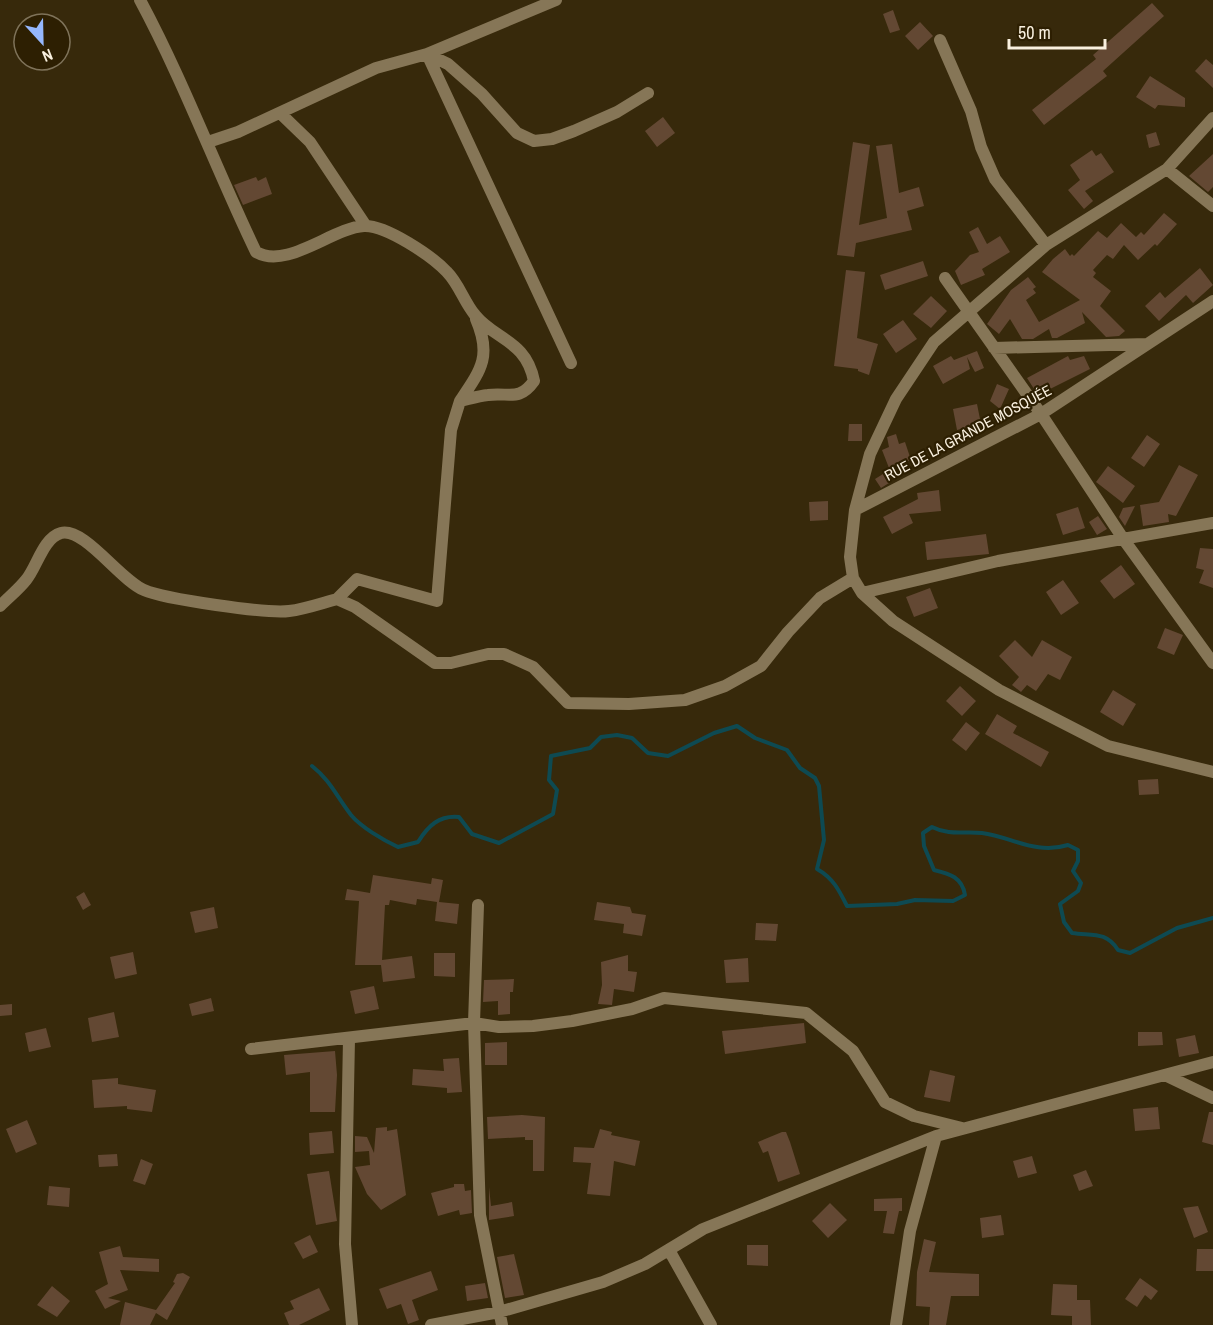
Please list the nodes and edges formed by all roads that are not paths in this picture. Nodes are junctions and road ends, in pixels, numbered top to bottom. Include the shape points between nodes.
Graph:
1 (140, 0) edge
2 (556, 0) edge
3 (940, 40) dead end
4 (427, 54) junction
5 (648, 93) dead end
6 (280, 113) junction
7 (1213, 117) edge
8 (208, 142) junction
9 (1167, 169) junction
10 (1213, 207) edge
11 (366, 226) junction
12 (1046, 245) junction
13 (945, 278) dead end
14 (1213, 301) edge
15 (969, 313) junction
16 (475, 315) junction
17 (1148, 344) junction
18 (994, 348) junction
19 (571, 363) dead end
20 (460, 401) junction
21 (1041, 414) junction
22 (855, 510) junction
23 (1213, 523) edge
24 (1124, 540) junction
25 (853, 578) junction
26 (862, 594) junction
27 (338, 599) junction
28 (0, 606) edge
29 (1213, 663) edge
30 (1213, 772) edge
31 (478, 905) dead end
32 (474, 1023) junction
33 (349, 1039) junction
34 (251, 1049) dead end
35 (1213, 1062) edge
36 (1165, 1075) junction
37 (1213, 1098) edge
38 (962, 1128) junction
39 (936, 1136) junction
40 (669, 1250) junction
41 (499, 1312) junction
42 (352, 1325) edge
43 (431, 1325) edge
44 (502, 1325) edge
45 (711, 1325) edge
46 (896, 1325) edge

1 - 8 street
2 - 4 street
3 - 12 street via 995,179
4 - 5 street via 448,64 517,133 534,141 574,131
4 - 6 street via 376,68
4 - 19 street
6 - 8 street
6 - 11 street via 310,142
7 - 9 street
8 - 11 street via 256,252 263,256 285,255 337,233
9 - 10 street
9 - 12 street
11 - 16 street via 406,239 448,272
12 - 15 street
13 - 15 street
14 - 17 street, RUE DE LA GRANDE MOSQUÉE
15 - 18 street
15 - 22 street via 934,342 896,399 870,454
16 - 20 street via 484,338 485,358
16 - 20 street via 513,342 534,381 526,391 514,396 489,395
17 - 18 street
17 - 21 street, RUE DE LA GRANDE MOSQUÉE
18 - 21 street
20 - 27 street via 451,430 437,601 357,579
21 - 22 street, RUE DE LA GRANDE MOSQUÉE
21 - 24 street
22 - 25 street via 850,556
23 - 24 street
24 - 26 street via 998,561
24 - 29 street
25 - 26 street
25 - 27 street via 820,598 761,666 725,686 685,700 629,704 568,703 532,667 504,654 435,663
26 - 30 street via 893,621 999,690 1108,746
27 - 28 street via 288,611 147,592 130,583 82,537 70,532 58,534 50,541 26,580
31 - 32 street
32 - 33 street
32 - 38 street via 533,1026 572,1021 664,998 806,1012 854,1051 885,1102 914,1116
32 - 41 street via 480,1215
33 - 34 street
33 - 42 street via 345,1244
35 - 36 street
36 - 37 street
36 - 38 street
38 - 39 street
39 - 40 street via 703,1228
39 - 46 street via 910,1230
40 - 41 street via 603,1282
40 - 45 street
41 - 43 street
41 - 44 street

